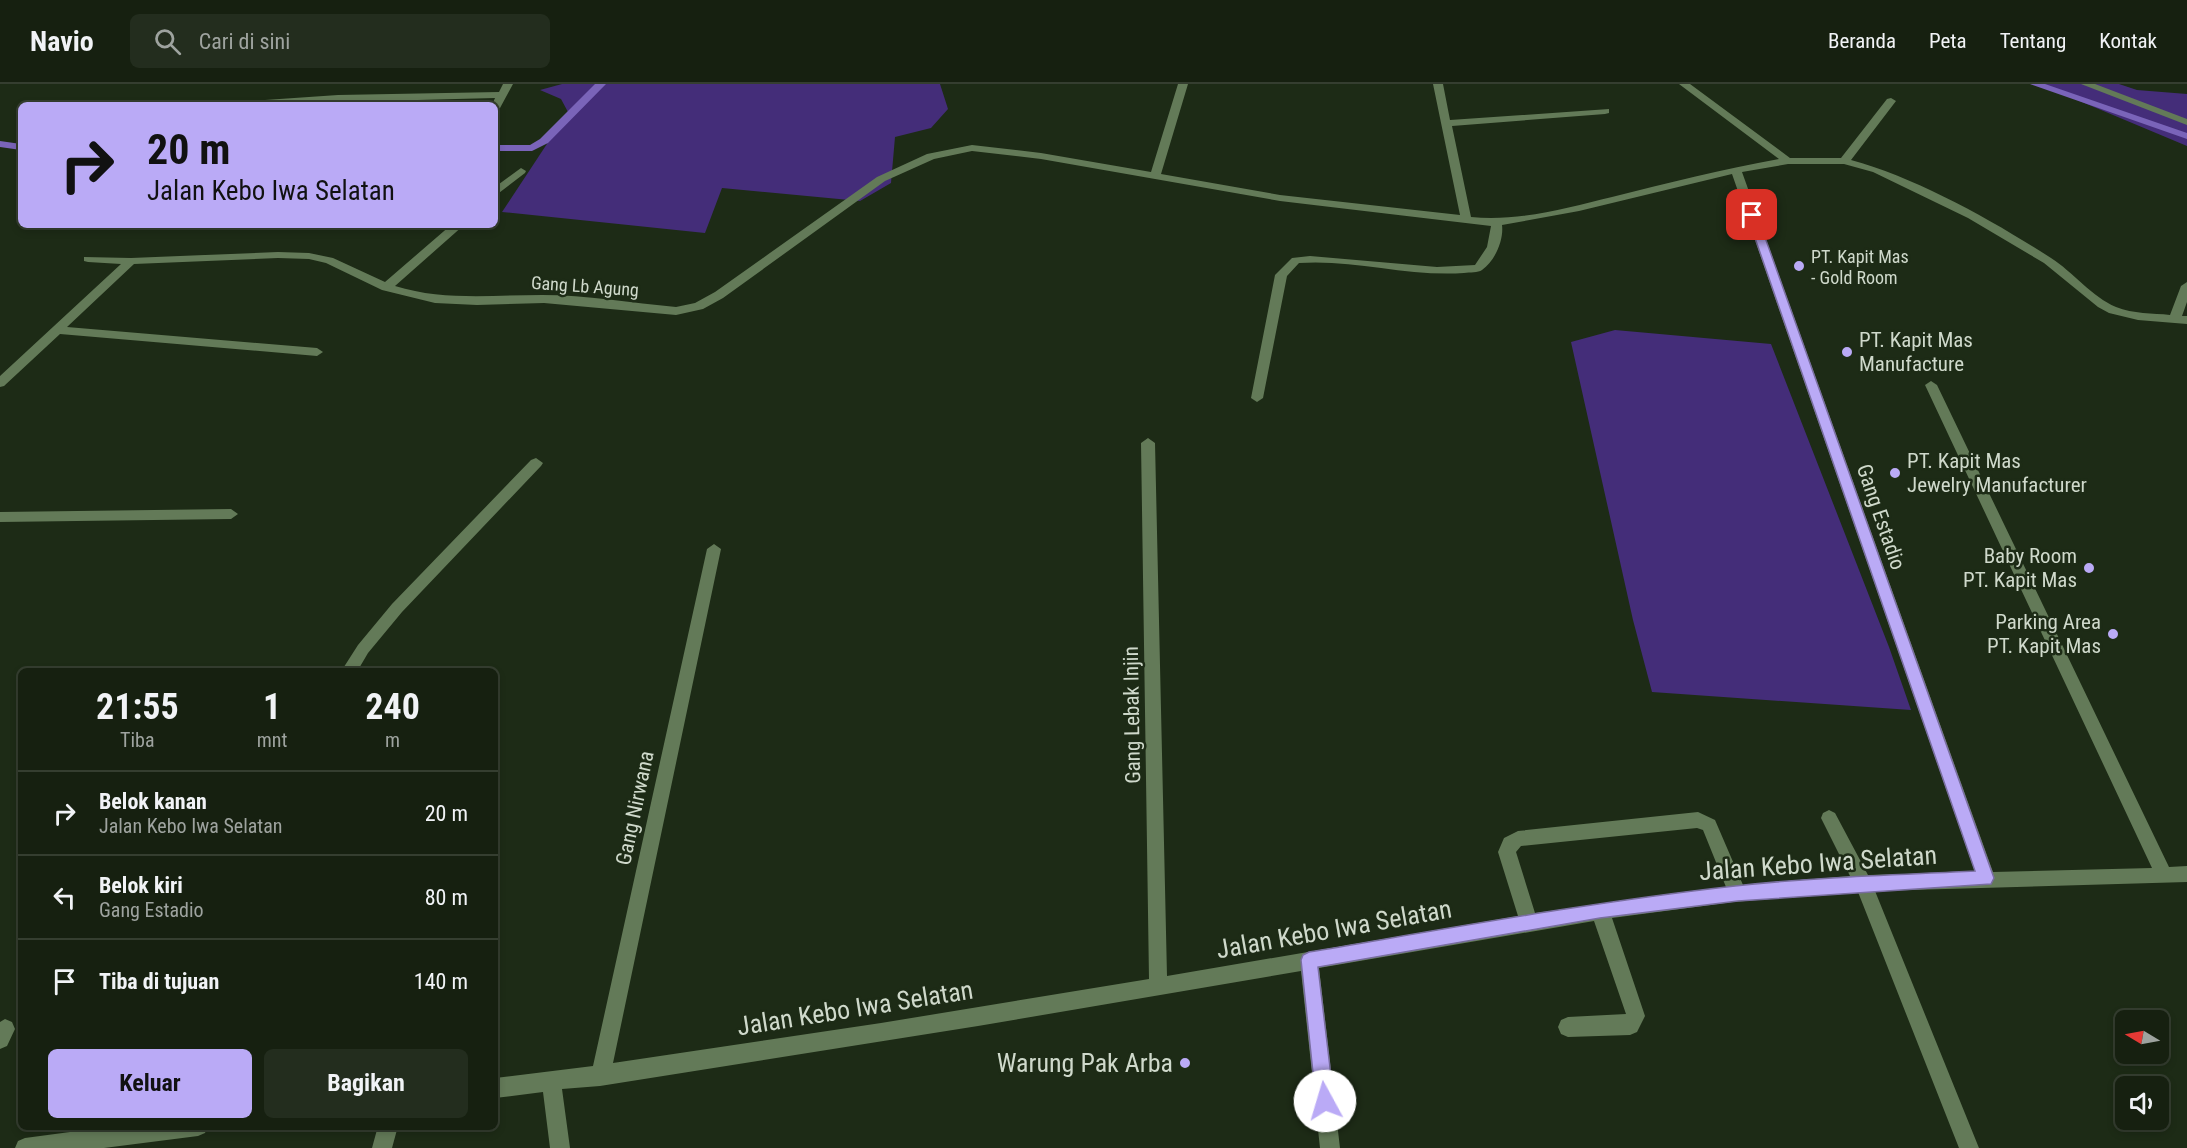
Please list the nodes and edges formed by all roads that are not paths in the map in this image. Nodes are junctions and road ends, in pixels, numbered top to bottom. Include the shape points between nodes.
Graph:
1 (508, 84) edge
2 (1184, 84) edge
3 (1438, 84) edge
4 (1684, 84) edge
5 (2086, 84) edge
6 (502, 95) junction
7 (1891, 101) dead end
8 (336, 102) edge
9 (498, 102) edge
10 (1605, 111) dead end
11 (2187, 122) edge
12 (1446, 123) junction
13 (1788, 161) junction
14 (1844, 161) junction
15 (1736, 170) junction
16 (521, 171) dead end
17 (1155, 177) junction
18 (498, 190) edge
19 (1466, 220) junction
20 (1496, 223) junction
21 (455, 228) edge
22 (88, 259) dead end
23 (131, 261) junction
24 (2187, 286) edge
25 (386, 287) junction
26 (2181, 319) edge
27 (57, 330) junction
28 (317, 352) dead end
29 (0, 383) edge
30 (1931, 385) dead end
31 (1257, 398) dead end
32 (1148, 443) dead end
33 (536, 463) dead end
34 (231, 514) dead end
35 (0, 517) edge
36 (714, 549) dead end
37 (351, 668) edge
38 (1829, 818) dead end
39 (2187, 874) edge
40 (2164, 875) junction
41 (1986, 878) junction
42 (1863, 883) junction
43 (1738, 893) junction
44 (1600, 911) junction
45 (1529, 922) junction
46 (1309, 960) junction
47 (1158, 986) junction
48 (1568, 1027) dead end
49 (600, 1076) junction
50 (551, 1081) junction
51 (498, 1088) edge
52 (167, 1130) edge
53 (387, 1130) edge
54 (25, 1148) edge
55 (382, 1148) edge
56 (560, 1148) edge
57 (1330, 1148) edge
58 (1969, 1148) edge

1 - 6 street
2 - 17 street
3 - 12 street
4 - 13 street
5 - 11 street
6 - 8 street
6 - 9 street
7 - 14 street
10 - 12 street
12 - 19 street
13 - 14 street, Gang Lb Agung
13 - 15 street, Gang Lb Agung
14 - 26 street, Gang Lb Agung via 1877,170 1972,216 2048,261 2113,310
15 - 20 street, Gang Lb Agung via 1580,208
15 - 41 street, Gang Estadio
16 - 18 street
17 - 19 street, Gang Lb Agung via 1280,198
17 - 25 street, Gang Lb Agung via 972,148 922,159 860,193 719,295 699,306 676,311 544,299 435,299
19 - 20 street, Gang Lb Agung
20 - 31 street via 1498,234 1478,268 1437,271 1296,260 1281,275
21 - 25 street
22 - 23 street, Gang Lb Agung
23 - 25 street, Gang Lb Agung via 309,256 328,260
23 - 27 street
24 - 26 street
27 - 28 street
27 - 29 street
30 - 40 street
32 - 47 street, Gang Lebak Injin
33 - 37 street via 397,608
34 - 35 street
36 - 49 street, Gang Nirwana
38 - 42 street
39 - 40 street, Jalan Kebo Iwa Selatan
40 - 41 street, Jalan Kebo Iwa Selatan
41 - 42 street, Jalan Kebo Iwa Selatan
42 - 43 street, Jalan Kebo Iwa Selatan
42 - 58 street
43 - 44 street, Jalan Kebo Iwa Selatan
43 - 45 street via 1709,825 1698,820 1518,839 1507,852
44 - 45 street, Jalan Kebo Iwa Selatan
44 - 48 street via 1636,1016 1630,1025
45 - 46 street, Jalan Kebo Iwa Selatan
46 - 47 street, Jalan Kebo Iwa Selatan
46 - 57 street
47 - 49 street, Jalan Kebo Iwa Selatan
49 - 50 street, Jalan Kebo Iwa Selatan
50 - 51 street, Jalan Kebo Iwa Selatan
50 - 56 street
52 - 54 street
53 - 55 street

